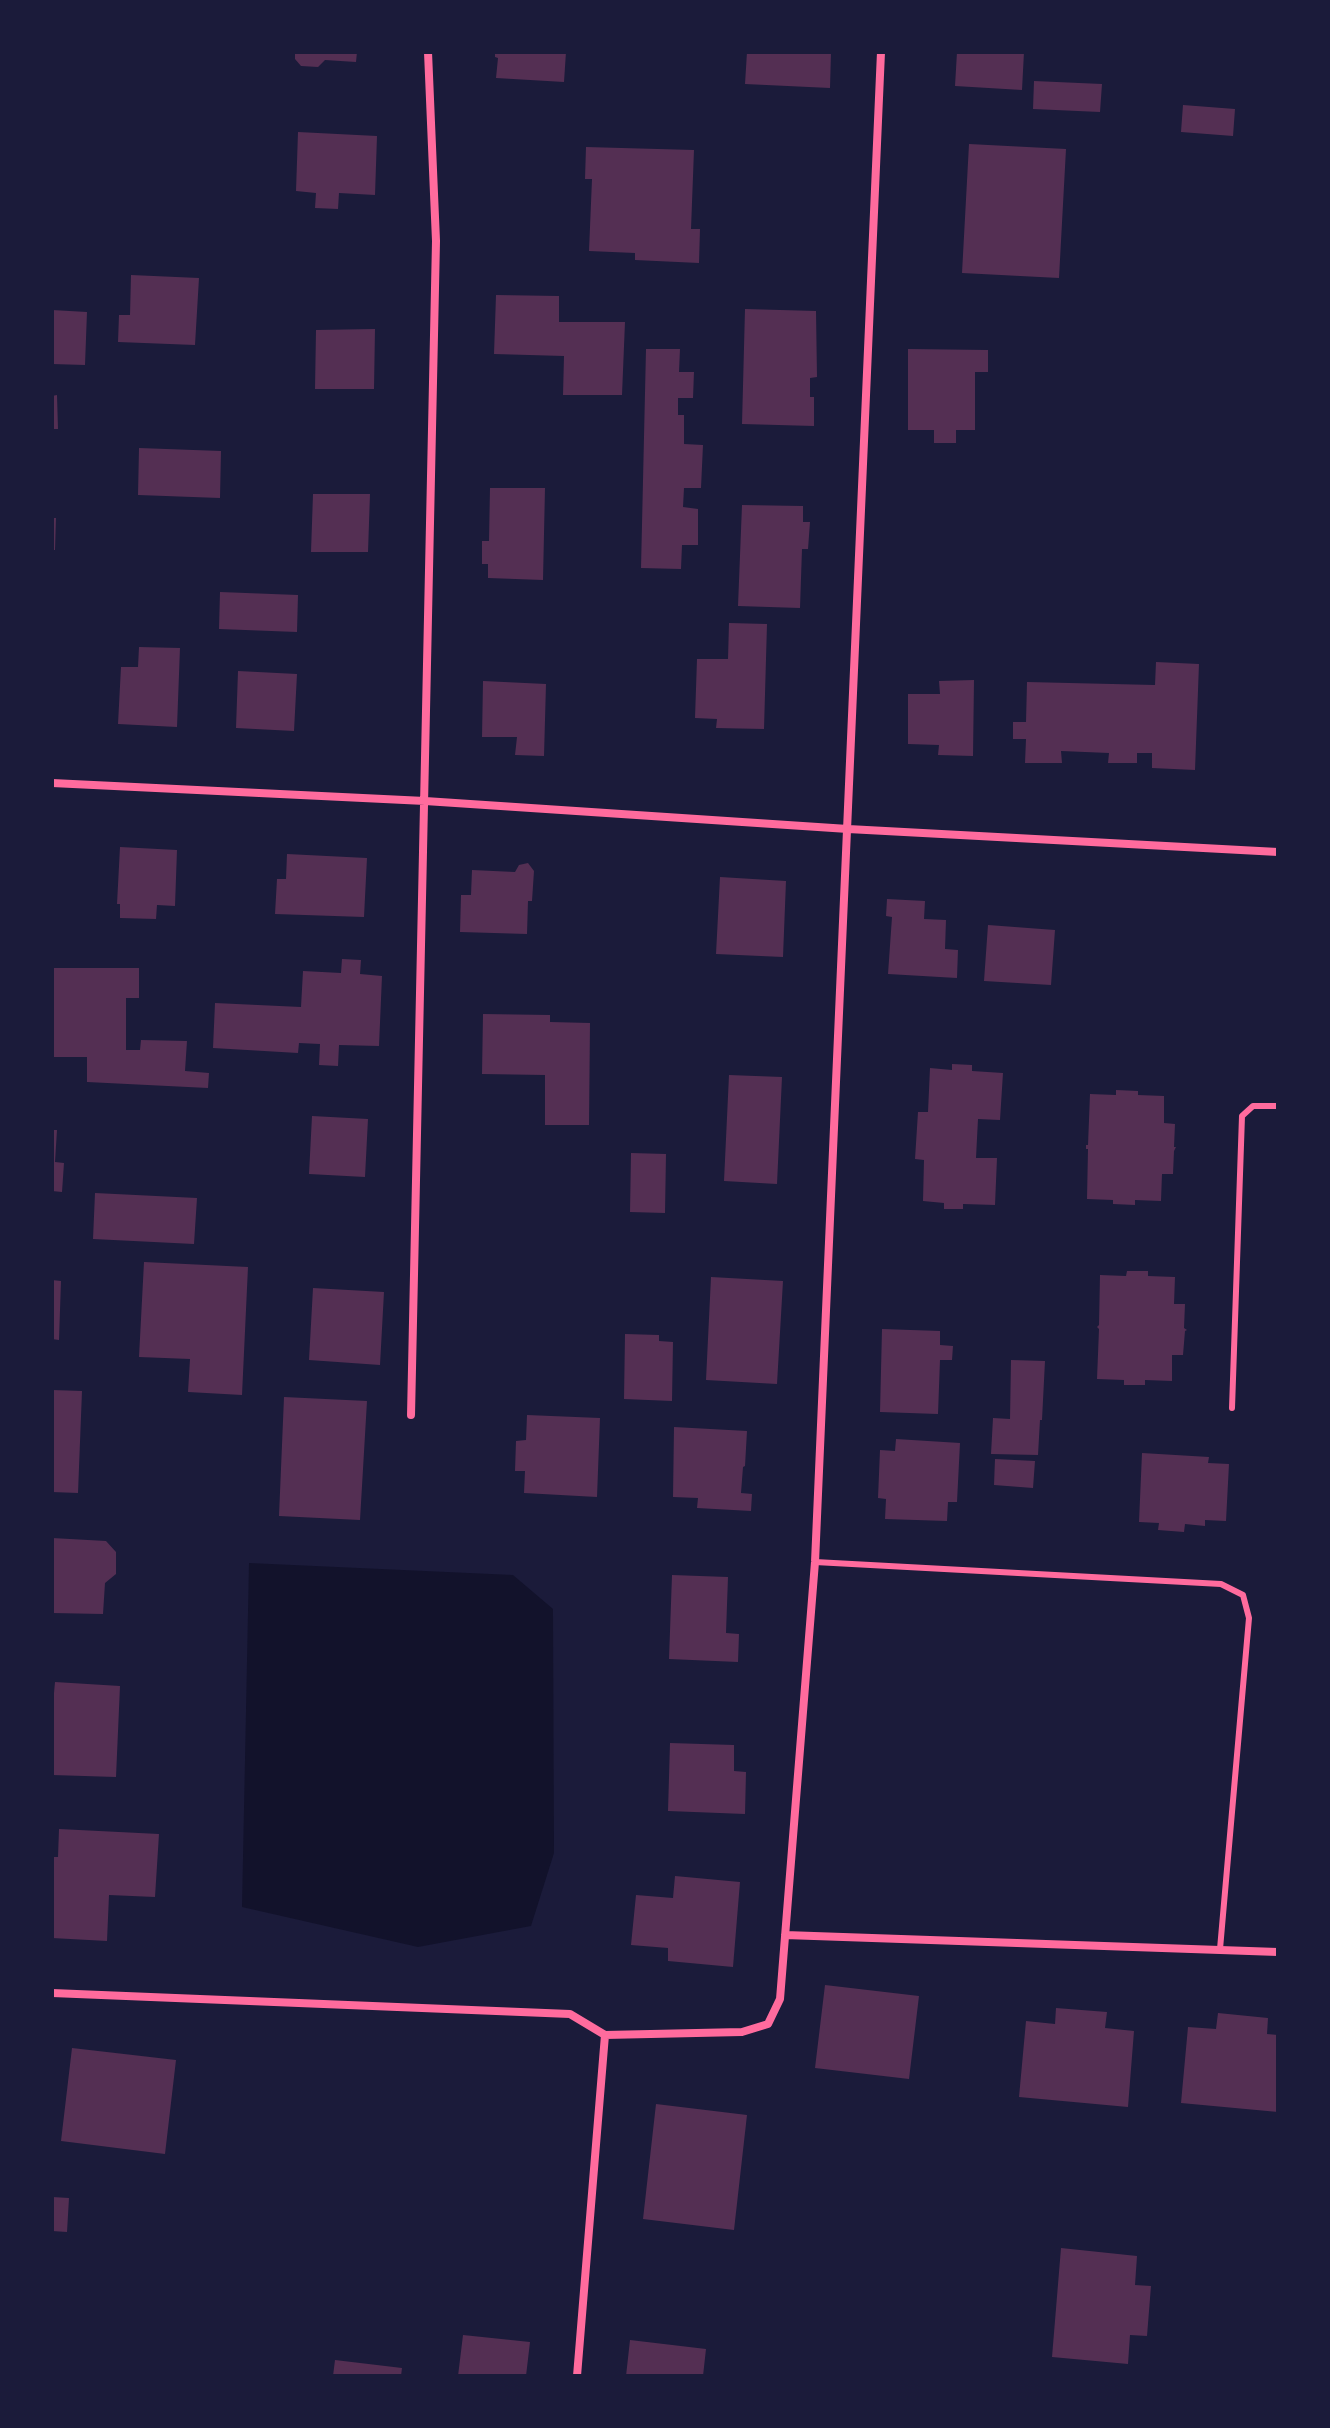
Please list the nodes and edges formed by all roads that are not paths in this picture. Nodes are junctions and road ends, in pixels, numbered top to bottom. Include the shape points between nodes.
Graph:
1 (428, 52) edge
2 (881, 52) edge
3 (52, 783) edge
4 (425, 801) junction
5 (848, 829) junction
6 (1275, 851) edge
7 (1278, 1106) edge
8 (1232, 1408) dead end
9 (411, 1415) dead end
10 (815, 1562) junction
11 (785, 1935) junction
12 (1220, 1949) junction
13 (1278, 1952) edge
14 (52, 1993) edge
15 (605, 2035) junction
16 (577, 2376) edge

1 - 4 street via 436,241
2 - 5 street
3 - 4 street
4 - 5 street
4 - 9 street
5 - 6 street
5 - 10 street
7 - 8 lane via 1253,1106 1242,1116
10 - 11 street
10 - 12 lane via 1221,1584 1243,1595 1249,1618
11 - 12 street
11 - 15 street via 780,1999 768,2024 742,2032
12 - 13 street
14 - 15 street via 570,2014
15 - 16 street

